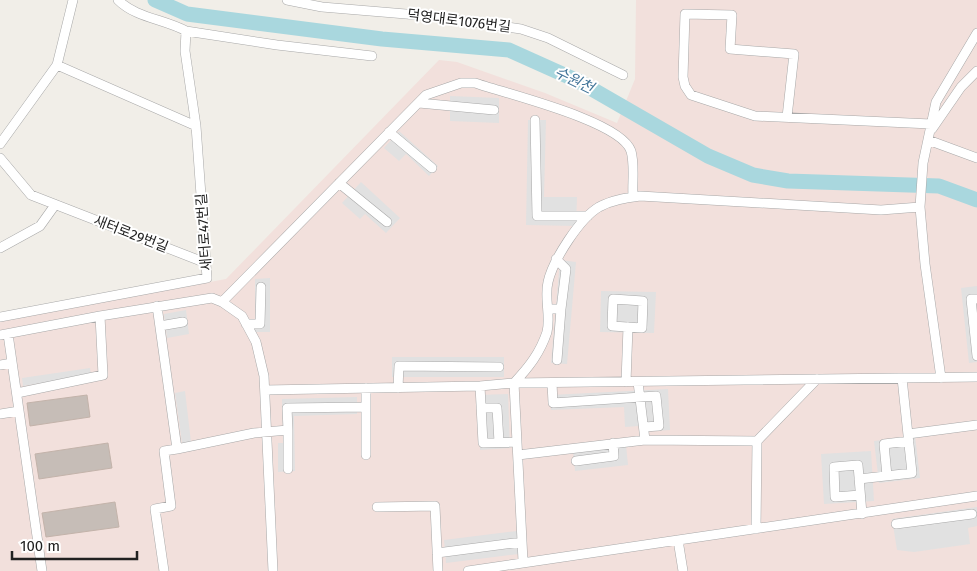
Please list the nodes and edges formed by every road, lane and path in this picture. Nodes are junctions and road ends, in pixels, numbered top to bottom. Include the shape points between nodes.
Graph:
1 (73, 0) edge
2 (118, 0) edge
3 (287, 0) edge
4 (186, 31) junction
5 (977, 33) edge
6 (372, 56) dead end
7 (57, 66) junction
8 (977, 71) edge
9 (623, 75) dead end
10 (419, 103) junction
11 (494, 110) dead end
12 (787, 117) junction
13 (535, 120) dead end
14 (931, 124) junction
15 (196, 126) junction
16 (390, 132) junction
17 (929, 137) junction
18 (0, 144) edge
19 (0, 158) edge
20 (977, 158) edge
21 (432, 168) dead end
22 (339, 183) junction
23 (633, 197) junction
24 (55, 205) junction
25 (920, 207) junction
26 (588, 216) junction
27 (387, 222) dead end
28 (0, 248) edge
29 (556, 259) junction
30 (206, 263) junction
31 (261, 287) dead end
32 (977, 299) edge
33 (222, 302) junction
34 (157, 306) junction
35 (548, 309) junction
36 (561, 310) junction
37 (100, 316) junction
38 (0, 317) edge
39 (183, 322) dead end
40 (246, 324) junction
41 (160, 326) junction
42 (628, 327) junction
43 (4, 334) edge
44 (977, 356) edge
45 (557, 360) dead end
46 (12, 363) junction
47 (0, 365) edge
48 (499, 367) dead end
49 (977, 376) edge
50 (902, 378) junction
51 (941, 378) junction
52 (817, 379) junction
53 (626, 382) junction
54 (638, 382) junction
55 (514, 383) junction
56 (552, 383) junction
57 (480, 386) junction
58 (366, 388) junction
59 (398, 388) junction
60 (265, 390) junction
61 (17, 393) junction
62 (640, 398) junction
63 (366, 407) junction
64 (481, 408) junction
65 (19, 411) junction
66 (0, 414) edge
67 (977, 425) edge
68 (644, 427) junction
69 (288, 430) junction
70 (266, 432) junction
71 (908, 437) junction
72 (645, 440) junction
73 (757, 441) junction
74 (499, 442) junction
75 (517, 442) junction
76 (613, 444) junction
77 (178, 449) junction
78 (366, 455) dead end
79 (518, 455) junction
80 (576, 460) dead end
81 (288, 469) dead end
82 (887, 476) junction
83 (859, 479) junction
84 (860, 495) junction
85 (973, 497) edge
86 (377, 507) dead end
87 (862, 514) junction
88 (974, 514) edge
89 (896, 524) dead end
90 (756, 529) junction
91 (678, 540) junction
92 (522, 542) junction
93 (437, 553) junction
94 (523, 561) junction
95 (42, 571) edge
96 (164, 571) edge
97 (273, 571) edge
98 (438, 571) edge
99 (468, 571) edge
100 (683, 571) edge

1 - 7 street
2 - 4 street via 136,12
3 - 9 street, 덕영대로1076번길 via 322,7 430,16 514,28 548,38
4 - 6 street
4 - 15 street, 새터로47번길 via 185,51
5 - 14 street via 936,102
7 - 15 street
7 - 18 street
8 - 17 street via 962,87
10 - 11 street
10 - 16 street
10 - 23 street via 426,95 442,88 461,83 475,84 611,130 624,139 631,151
12 - 12 street via 794,54 730,49 732,14 685,14 683,77 684,86 691,95 755,116
12 - 14 street
13 - 26 street via 537,216
14 - 17 street
15 - 30 street, 새터로47번길
16 - 21 street
16 - 22 street
17 - 20 street
17 - 25 street via 922,163
19 - 24 street, 새터로29번길 via 31,195
22 - 27 street
22 - 33 street
23 - 25 street via 882,210
23 - 26 street via 599,207
24 - 28 street via 40,226
24 - 30 street, 새터로29번길
25 - 51 street
26 - 29 street
29 - 35 street via 547,283
29 - 36 street via 566,269
30 - 38 street, 새터로47번길 via 207,278
31 - 40 street via 260,324
32 - 44 street via 971,299
33 - 34 street via 212,298
33 - 40 street via 242,316
34 - 37 street
34 - 41 street
35 - 36 street
35 - 55 street via 547,330 536,359
36 - 45 street
37 - 43 street
37 - 61 street via 103,375
39 - 41 street
40 - 60 street via 256,342
41 - 77 street
42 - 42 street via 642,328 643,300 613,299 612,326
42 - 53 street
43 - 46 street
46 - 47 street
46 - 61 street
48 - 59 street via 399,366
49 - 51 street
50 - 51 street
50 - 52 street
50 - 71 street
52 - 54 street
52 - 73 street
53 - 54 street
53 - 56 street
54 - 62 street
55 - 56 street
55 - 57 street
55 - 75 street
56 - 62 street via 553,403
57 - 59 street
57 - 64 street
58 - 59 street
58 - 60 street
58 - 63 street
60 - 70 street
61 - 65 street
62 - 68 street
62 - 68 street via 656,396 659,426
63 - 69 street via 287,408
63 - 78 street
64 - 74 street via 497,408
64 - 74 street via 483,443
65 - 66 street
65 - 95 street
67 - 71 street
68 - 72 street
69 - 70 street
69 - 81 street
70 - 77 street
70 - 97 street
71 - 82 street via 884,444
71 - 82 street via 912,473
72 - 73 street
72 - 76 street
73 - 90 street
74 - 75 street
75 - 79 street
76 - 79 street
76 - 80 street via 614,456
77 - 96 street via 164,451 171,506 154,509
79 - 92 street
82 - 83 street
83 - 84 street
83 - 84 street via 858,465 834,467 835,497
84 - 87 street
85 - 87 street
85 - 88 street
86 - 93 street via 435,506
87 - 90 street
88 - 89 street
90 - 91 street
91 - 94 street
91 - 100 street
92 - 93 street
92 - 94 street
93 - 98 street
94 - 99 street

